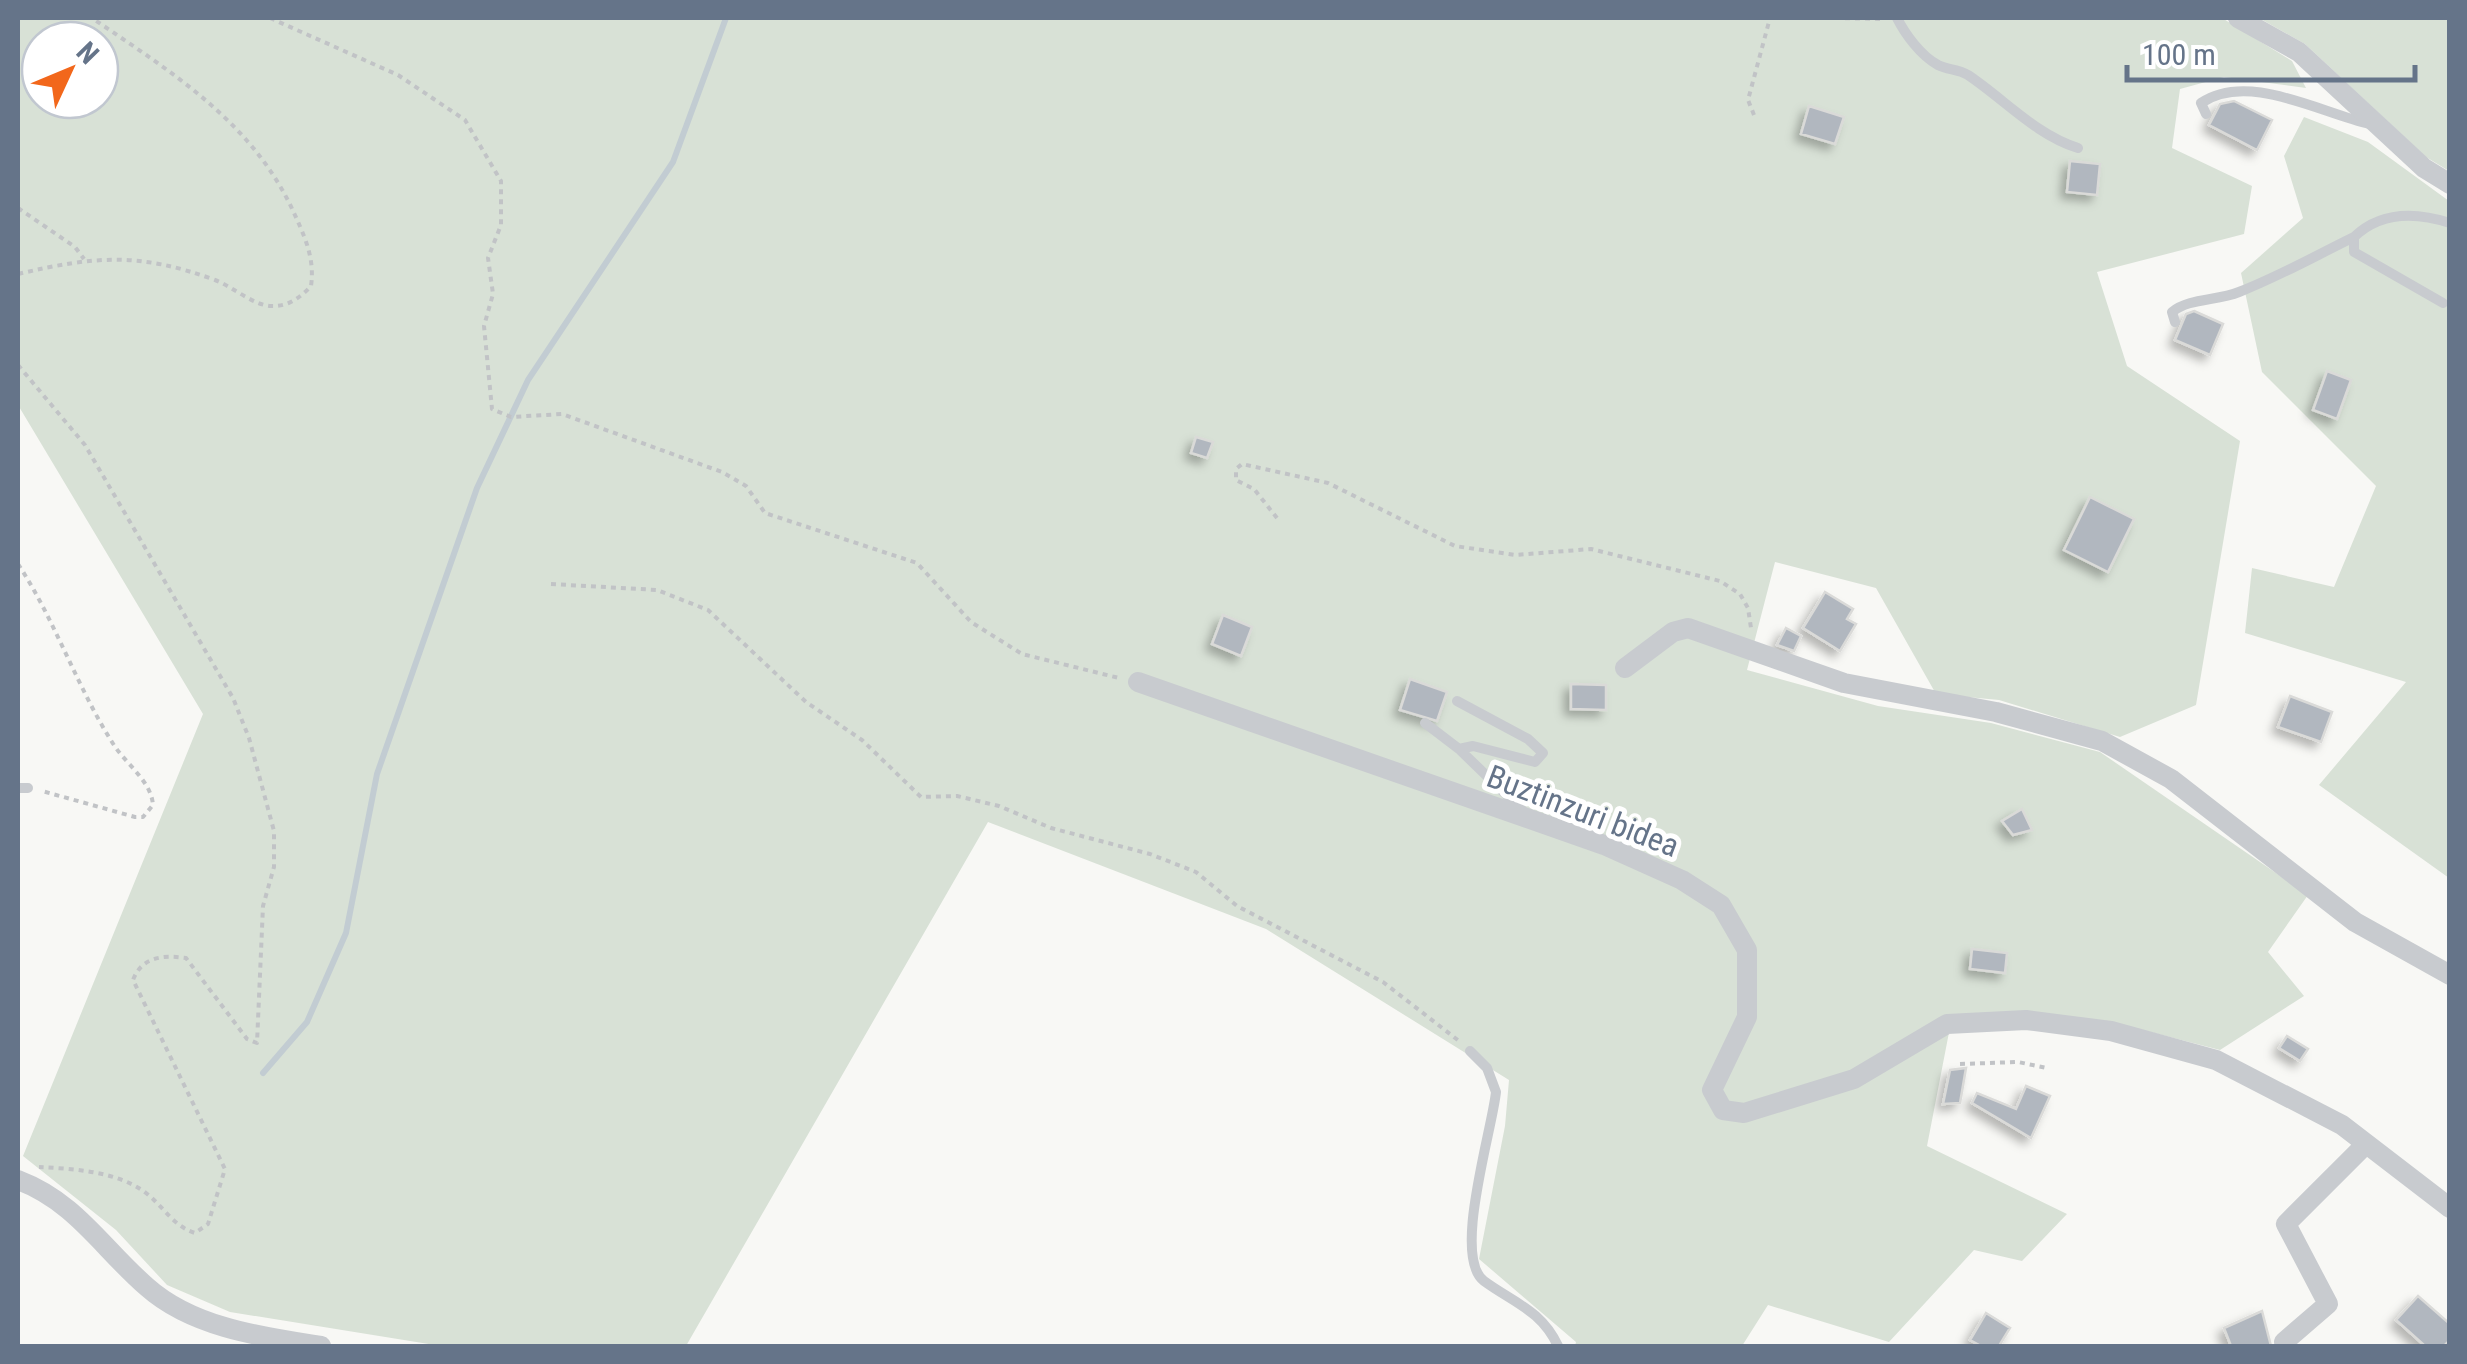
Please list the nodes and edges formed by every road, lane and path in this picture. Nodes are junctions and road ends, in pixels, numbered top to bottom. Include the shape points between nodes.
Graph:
1 (92, 18) edge
2 (270, 18) edge
3 (1770, 18) edge
4 (1835, 18) edge
5 (1898, 18) edge
6 (2238, 18) edge
7 (2206, 114) dead end
8 (1754, 115) dead end
9 (2380, 126) junction
10 (2078, 148) dead end
11 (2450, 184) edge
12 (18, 208) edge
13 (2450, 223) edge
14 (2354, 237) junction
15 (84, 259) junction
16 (18, 274) edge
17 (2443, 303) dead end
18 (2175, 322) dead end
19 (18, 364) edge
20 (1277, 518) dead end
21 (18, 564) edge
22 (552, 584) dead end
23 (1751, 652) junction
24 (1626, 668) dead end
25 (1138, 682) joint
26 (1457, 701) dead end
27 (1425, 723) dead end
28 (1460, 749) junction
29 (23, 788) edge
30 (1534, 822) junction
31 (2450, 976) edge
32 (1470, 1051) joint
33 (1960, 1064) dead end
34 (2048, 1068) dead end
35 (2366, 1144) junction
36 (24, 1173) edge
37 (2450, 1208) edge
38 (320, 1346) edge
39 (1558, 1346) edge
40 (2286, 1346) edge

1 - 15 path via 187,84 249,139 291,206 314,265 312,286 303,296 266,306 180,268
2 - 25 path via 398,75 465,120 501,180 501,225 488,258 493,294 484,326 492,409 510,417 562,414 722,472 746,486 765,512 917,563 970,622 1022,654
3 - 8 path via 1748,100
4 - 5 path
5 - 10 lane via 1937,65 1962,71 2059,142
6 - 9 street via 2299,52
7 - 9 lane via 2201,103 2243,90
9 - 11 street
12 - 15 path
13 - 14 lane via 2423,214 2396,216 2366,225
14 - 17 lane via 2354,252
14 - 18 lane via 2243,291 2182,303 2172,312
15 - 16 path
19 - 36 path via 85,445 233,698 274,831 257,1043 247,1040 186,958 150,960 133,980 224,1169 208,1224 195,1234 183,1230 144,1192 89,1170
20 - 23 path via 1254,489 1236,480 1236,468 1328,484 1454,546 1515,555 1591,548 1720,581 1748,608
21 - 29 path via 112,743 152,790 153,805 135,817
22 - 32 path via 656,590 708,610 921,797 957,796 999,806 1196,872 1237,906 1383,982
23 - 24 street via 1688,628
23 - 31 street via 1844,684 1996,712 2102,741 2171,778 2355,922
25 - 30 street, Buztinzuri bidea
26 - 28 lane via 1543,753 1534,762 1473,746
27 - 28 lane
28 - 30 lane
30 - 35 street, Buztinzuri bidea via 1682,880 1721,905 1747,950 1748,1017 1712,1090 1723,1110 1744,1113 1854,1079 1947,1024 2026,1020 2111,1031 2216,1060
32 - 39 lane via 1487,1068 1496,1092 1469,1249 1480,1279 1529,1307
33 - 34 path
35 - 37 street, Buztinzuri bidea
35 - 40 street via 2286,1224 2328,1304
36 - 38 street via 74,1211 162,1299 224,1326

